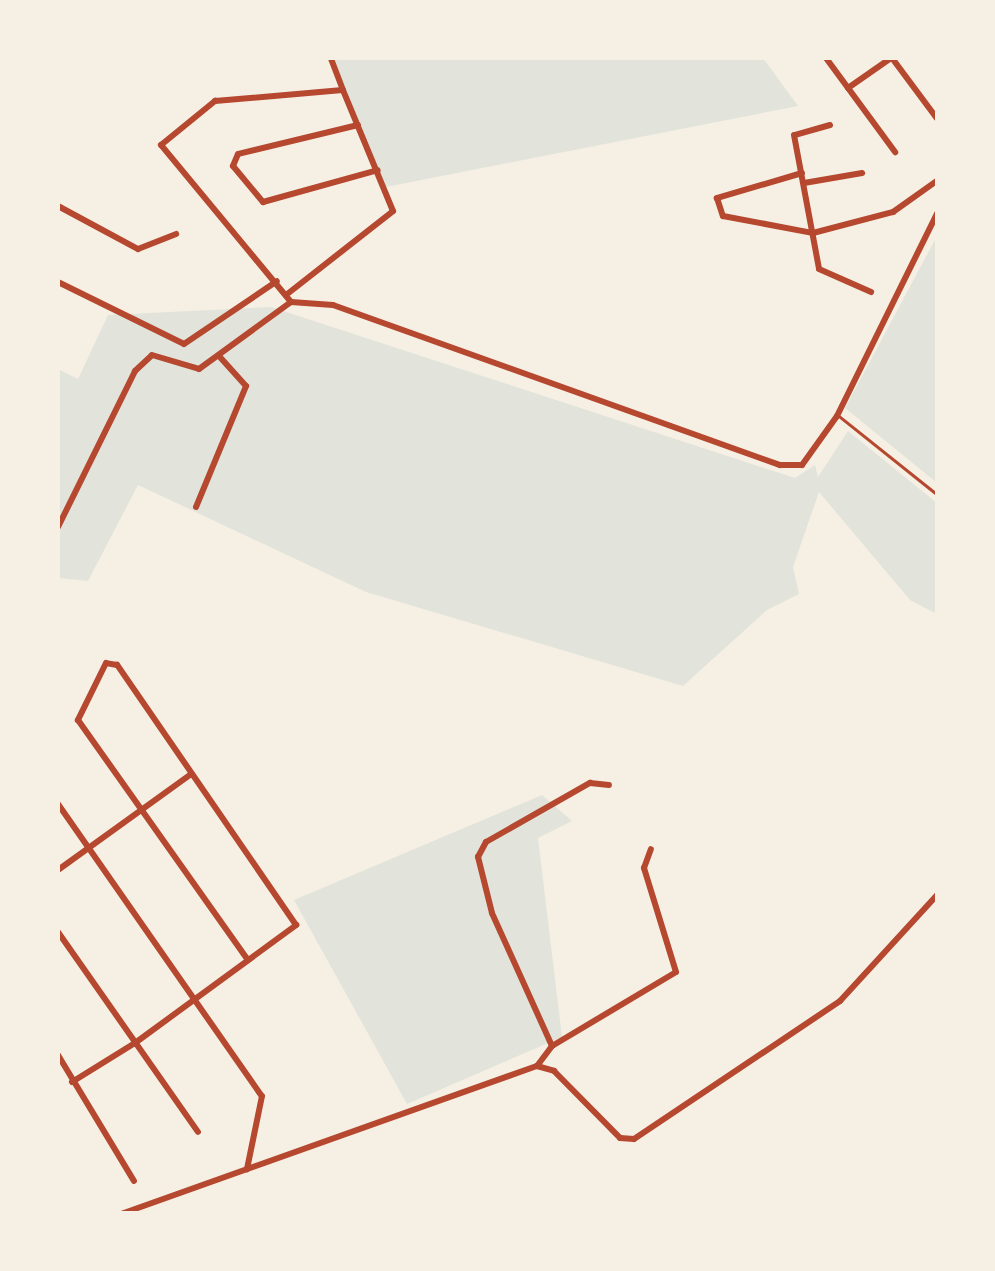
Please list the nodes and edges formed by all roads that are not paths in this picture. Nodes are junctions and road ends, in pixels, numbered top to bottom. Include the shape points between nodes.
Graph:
1 (331, 58) edge
2 (826, 58) edge
3 (892, 58) edge
4 (848, 88) junction
5 (343, 90) junction
6 (938, 120) edge
7 (830, 124) dead end
8 (358, 125) junction
9 (895, 152) dead end
10 (378, 170) junction
11 (802, 173) junction
12 (862, 173) dead end
13 (938, 180) edge
14 (804, 183) junction
15 (58, 206) edge
16 (938, 212) edge
17 (813, 233) junction
18 (176, 234) dead end
19 (58, 282) edge
20 (277, 282) junction
21 (872, 292) dead end
22 (289, 299) junction
23 (220, 357) junction
24 (838, 416) junction
25 (938, 495) edge
26 (196, 507) dead end
27 (58, 528) edge
28 (191, 774) junction
29 (608, 785) dead end
30 (58, 804) edge
31 (141, 810) junction
32 (89, 848) junction
33 (651, 848) dead end
34 (58, 870) edge
35 (938, 894) edge
36 (58, 932) edge
37 (248, 960) junction
38 (194, 1000) junction
39 (135, 1043) junction
40 (552, 1046) junction
41 (58, 1054) edge
42 (537, 1066) junction
43 (72, 1082) junction
44 (198, 1132) dead end
45 (247, 1169) junction
46 (134, 1180) dead end
47 (121, 1214) edge

1 - 5 street
2 - 4 street
3 - 4 street
3 - 6 street
4 - 9 street
5 - 8 street
5 - 20 street via 216,101 161,145
7 - 11 street via 794,135
8 - 10 street
8 - 10 street via 238,154 232,166 263,202
10 - 22 street via 391,214
11 - 14 street
11 - 17 street via 716,198 723,216
12 - 14 street
13 - 17 street via 893,212
14 - 17 street
15 - 18 street via 138,249
16 - 24 street
17 - 21 street via 819,269
19 - 20 street via 184,344
20 - 22 street
22 - 23 street
22 - 24 street via 332,305 790,468 814,455
23 - 26 street via 246,386
23 - 27 street via 199,368 152,355 135,370
24 - 25 lane
28 - 31 street
28 - 31 street via 117,666 106,663 78,720
28 - 37 street via 296,926
29 - 40 street via 590,783 486,842 478,857 492,913
30 - 32 street
31 - 32 street
31 - 37 street
32 - 34 street
32 - 38 street
33 - 40 street via 644,868 676,972
35 - 42 street via 840,1001 634,1139 620,1138 554,1071
36 - 39 street
37 - 38 street
38 - 39 street
38 - 45 street via 262,1096
39 - 43 street
39 - 44 street
40 - 42 street
41 - 43 street
42 - 45 street
43 - 46 street
45 - 47 street

